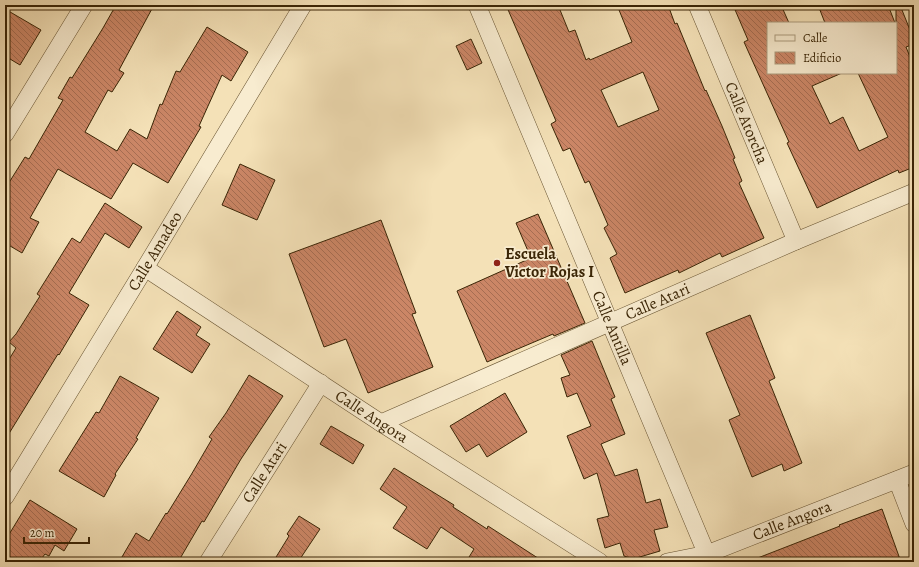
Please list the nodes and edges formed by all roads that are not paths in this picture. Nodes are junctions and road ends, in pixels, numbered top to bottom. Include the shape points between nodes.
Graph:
1 (84, 5) edge
2 (303, 5) edge
3 (477, 5) edge
4 (697, 5) edge
5 (5, 134) edge
6 (914, 192) edge
7 (796, 241) junction
8 (145, 268) junction
9 (609, 322) junction
10 (321, 383) junction
11 (381, 423) junction
12 (914, 473) edge
13 (896, 480) junction
14 (5, 497) edge
15 (914, 524) edge
16 (708, 558) edge
17 (208, 562) edge
18 (600, 562) edge
19 (667, 562) edge

1 - 5 street
2 - 8 street, Calle Amadeo
3 - 9 street, Calle Antilla
4 - 7 street, Calle Atorcha
6 - 7 street, Calle Atari
7 - 9 street, Calle Atari
8 - 10 street, Calle Angora
8 - 14 street, Calle Amadeo
9 - 11 street, Calle Atari
9 - 16 street, Calle Antilla
10 - 11 street, Calle Angora
10 - 17 street, Calle Atari
11 - 18 street, Calle Angora
12 - 13 street, Calle Angora
13 - 15 street
13 - 16 street, Calle Angora
16 - 19 street, Calle Angora

